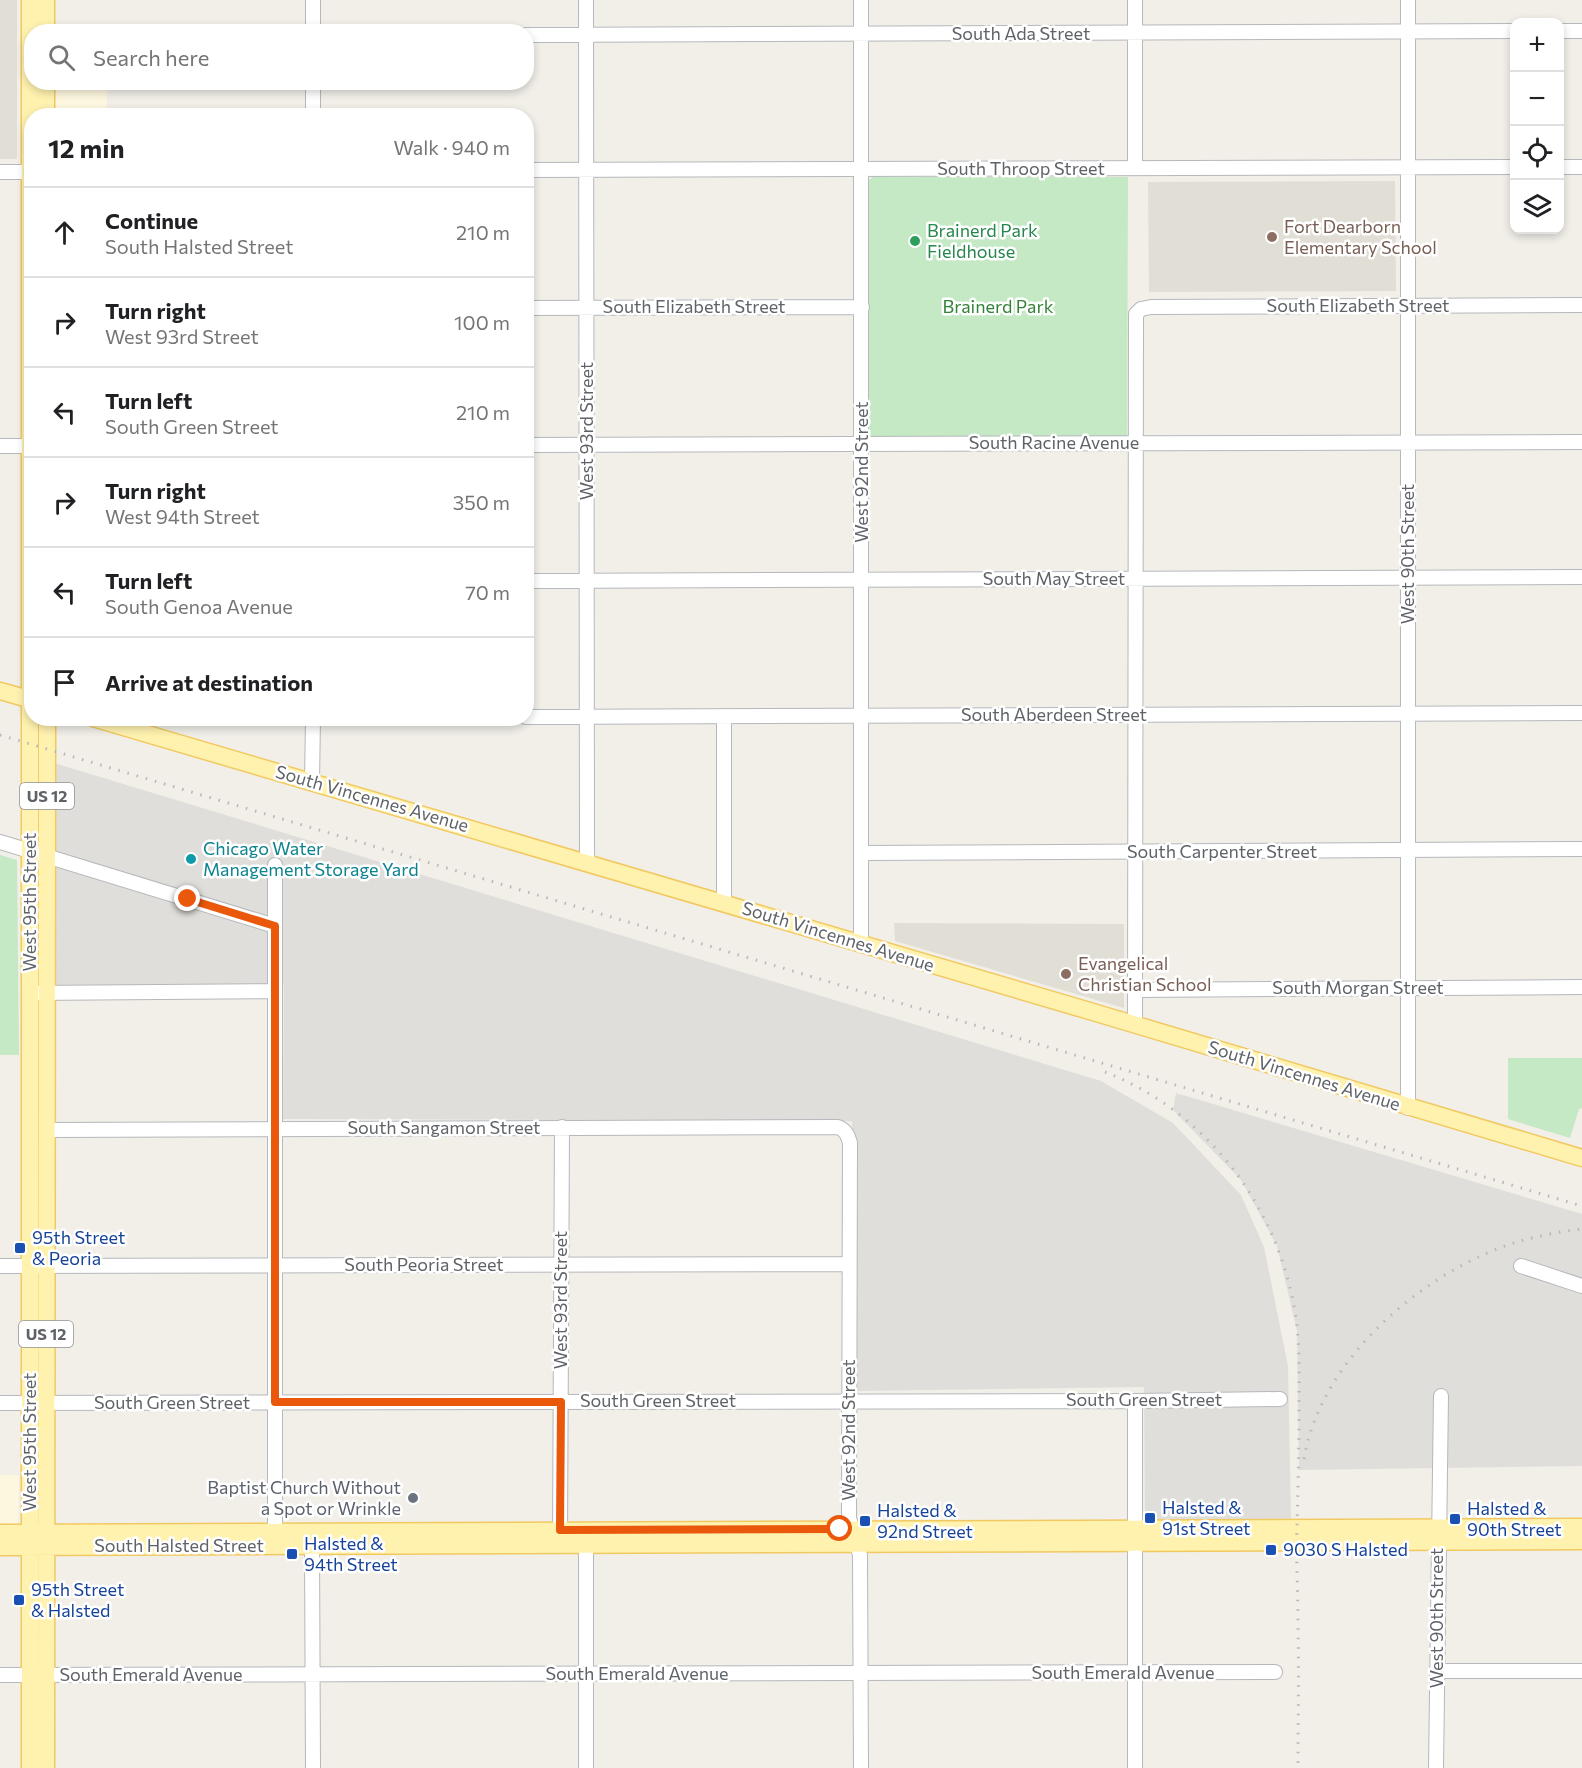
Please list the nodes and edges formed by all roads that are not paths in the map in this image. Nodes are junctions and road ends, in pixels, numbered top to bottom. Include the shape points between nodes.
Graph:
1 (30, 0) edge
2 (46, 0) edge
3 (313, 0) edge
4 (586, 0) edge
5 (861, 0) edge
6 (1135, 0) edge
7 (1408, 0) edge
8 (34, 24) edge
9 (39, 24) edge
10 (313, 24) edge
11 (1510, 31) edge
12 (1564, 31) edge
13 (1582, 31) edge
14 (1408, 32) junction
15 (1135, 33) junction
16 (534, 35) edge
17 (586, 35) junction
18 (861, 35) junction
19 (34, 90) edge
20 (46, 90) edge
21 (313, 90) edge
22 (33, 108) edge
23 (46, 108) edge
24 (313, 108) edge
25 (1510, 167) edge
26 (1564, 167) edge
27 (1582, 167) edge
28 (1135, 168) junction
29 (1408, 168) junction
30 (861, 169) junction
31 (534, 170) edge
32 (586, 170) junction
33 (24, 171) edge
34 (0, 172) edge
35 (1582, 305) edge
36 (1408, 306) junction
37 (861, 307) junction
38 (534, 308) edge
39 (586, 308) junction
40 (1408, 442) junction
41 (1582, 442) edge
42 (1134, 443) junction
43 (587, 444) junction
44 (862, 444) junction
45 (534, 445) edge
46 (0, 446) edge
47 (24, 446) edge
48 (1582, 577) edge
49 (1408, 578) junction
50 (862, 579) junction
51 (1135, 579) junction
52 (587, 580) junction
53 (534, 581) edge
54 (0, 691) edge
55 (24, 698) edge
56 (1582, 713) edge
57 (1408, 714) junction
58 (1135, 715) junction
59 (724, 716) junction
60 (862, 716) junction
61 (534, 717) edge
62 (587, 717) junction
63 (32, 726) edge
64 (46, 726) edge
65 (120, 726) edge
66 (313, 726) edge
67 (312, 782) junction
68 (0, 843) edge
69 (1582, 849) edge
70 (1408, 851) junction
71 (1135, 852) junction
72 (861, 853) junction
73 (38, 854) junction
74 (587, 863) junction
75 (275, 866) dead end
76 (724, 903) junction
77 (275, 926) junction
78 (861, 944) junction
79 (1582, 987) edge
80 (1408, 988) junction
81 (1135, 990) junction
82 (275, 991) junction
83 (38, 993) junction
84 (1135, 1025) junction
85 (1408, 1108) junction
86 (562, 1128) junction
87 (843, 1128) joint
88 (275, 1129) junction
89 (46, 1130) junction
90 (1582, 1158) edge
91 (849, 1264) junction
92 (275, 1265) junction
93 (561, 1265) junction
94 (0, 1266) edge
95 (38, 1266) junction
96 (1521, 1266) dead end
97 (1582, 1286) edge
98 (1441, 1396) dead end
99 (1280, 1399) dead end
100 (848, 1401) junction
101 (1135, 1401) junction
102 (275, 1402) junction
103 (561, 1402) junction
104 (0, 1403) edge
105 (38, 1403) junction
106 (1582, 1527) edge
107 (274, 1532) junction
108 (0, 1533) edge
109 (1438, 1534) junction
110 (855, 1536) junction
111 (1135, 1536) junction
112 (586, 1537) junction
113 (560, 1538) junction
114 (315, 1539) junction
115 (38, 1540) junction
116 (1582, 1541) edge
117 (285, 1546) junction
118 (0, 1547) edge
119 (1437, 1671) junction
120 (1582, 1671) edge
121 (1275, 1672) dead end
122 (1135, 1673) junction
123 (586, 1674) junction
124 (860, 1674) junction
125 (0, 1675) edge
126 (38, 1675) junction
127 (313, 1675) junction
128 (30, 1768) edge
129 (46, 1768) edge
130 (313, 1768) edge
131 (586, 1768) edge
132 (861, 1768) edge
133 (1135, 1768) edge
134 (1436, 1768) edge

1 - 8 main road, West 95th Street / US 12
2 - 9 main road, West 95th Street / US 12
3 - 10 street
4 - 17 street, West 93rd Street
5 - 18 street, West 92nd Street
6 - 15 street
7 - 14 street, West 90th Street
11 - 14 street, South Ada Street
12 - 13 street
14 - 15 street, South Ada Street
14 - 29 street, West 90th Street
15 - 18 street, South Ada Street
15 - 28 street
16 - 17 street, South Ada Street
17 - 18 street, South Ada Street
17 - 32 street, West 93rd Street
18 - 30 street, West 92nd Street
19 - 22 main road, West 95th Street / US 12
20 - 23 main road
21 - 24 street
25 - 29 street, South Throop Street
26 - 27 street
28 - 29 street, South Throop Street
28 - 30 street, South Throop Street
29 - 36 street, West 90th Street
30 - 32 street, South Throop Street
30 - 37 street, West 92nd Street
31 - 32 street, South Throop Street
32 - 39 street, West 93rd Street
33 - 34 street
35 - 36 street, South Elizabeth Street
36 - 40 street, West 90th Street
36 - 42 street, South Elizabeth Street via 1142,309 1136,314
37 - 39 street, South Elizabeth Street
37 - 44 street, West 92nd Street
38 - 39 street, South Elizabeth Street
39 - 43 street, West 93rd Street
40 - 41 street, South Racine Avenue
40 - 42 street, South Racine Avenue
40 - 49 street, West 90th Street
42 - 44 street, South Racine Avenue
42 - 51 street
43 - 44 street, South Racine Avenue
43 - 45 street, South Racine Avenue
43 - 52 street, West 93rd Street
44 - 50 street, West 92nd Street
46 - 47 street
48 - 49 street, South May Street
49 - 51 street, South May Street
49 - 57 street, West 90th Street
50 - 51 street, South May Street
50 - 52 street, South May Street
50 - 60 street, West 92nd Street
51 - 58 street
52 - 53 street, South May Street
52 - 62 street, West 93rd Street
54 - 55 main road
56 - 57 street, South Aberdeen Street
57 - 58 street, South Aberdeen Street
57 - 70 street, West 90th Street
58 - 60 street, South Aberdeen Street
58 - 71 street
59 - 60 street, South Aberdeen Street
59 - 62 street, South Aberdeen Street
59 - 76 street
60 - 72 street, West 92nd Street
61 - 62 street, South Aberdeen Street
62 - 74 street, West 93rd Street
63 - 73 main road, West 95th Street / US 12
64 - 73 main road, West 95th Street / US 12
65 - 67 main road, South Vincennes Avenue
66 - 67 street
67 - 74 main road, South Vincennes Avenue
68 - 73 street
69 - 70 street, South Carpenter Street
70 - 71 street, South Carpenter Street
70 - 80 street, West 90th Street
71 - 72 street, South Carpenter Street
71 - 81 street
72 - 78 street, West 92nd Street
73 - 77 street
73 - 83 main road, West 95th Street / US 12
74 - 76 main road, South Vincennes Avenue
75 - 77 street
76 - 78 main road, South Vincennes Avenue
77 - 82 street
78 - 84 main road, South Vincennes Avenue
79 - 80 street, South Morgan Street
80 - 81 street, South Morgan Street
80 - 85 street, West 90th Street
81 - 84 street
82 - 83 street
82 - 88 street
83 - 89 main road, West 95th Street / US 12
83 - 95 main road, West 95th Street / US 12
84 - 85 main road, South Vincennes Avenue
85 - 90 main road, South Vincennes Avenue
86 - 87 street, South Sangamon Street
86 - 88 street, South Sangamon Street
86 - 93 street, West 93rd Street
87 - 91 street, West 92nd Street via 850,1143
88 - 89 street, South Sangamon Street
88 - 92 street
89 - 95 main road, West 95th Street / US 12
91 - 93 street, South Peoria Street
91 - 100 street, West 92nd Street
92 - 93 street, South Peoria Street
92 - 95 street, South Peoria Street
92 - 102 street
93 - 103 street, West 93rd Street
94 - 95 street, South Peoria Street
95 - 105 main road, West 95th Street / US 12
96 - 97 street
98 - 109 street, West 90th Street
99 - 101 street, South Green Street
100 - 101 street, South Green Street
100 - 103 street, South Green Street
100 - 110 street, West 92nd Street via 849,1518
101 - 111 street
102 - 103 street, South Green Street
102 - 105 street, South Green Street
102 - 107 street
103 - 113 street, West 93rd Street
104 - 105 street, South Green Street
105 - 115 main road, West 95th Street / US 12
106 - 109 main road, South Halsted Street
107 - 114 main road, South Halsted Street
107 - 115 main road, South Halsted Street
107 - 117 street
108 - 115 main road, South Halsted Street
109 - 111 main road, South Halsted Street
109 - 116 main road, South Halsted Street
109 - 119 street, West 90th Street
110 - 111 main road, South Halsted Street
110 - 112 main road, South Halsted Street
110 - 124 street, West 92nd Street via 860,1555
111 - 122 street
112 - 113 main road, South Halsted Street
112 - 123 street
113 - 114 main road, South Halsted Street
114 - 117 main road, South Halsted Street
114 - 127 street
115 - 117 main road, South Halsted Street
115 - 118 main road, South Halsted Street
115 - 126 main road, West 95th Street / US 12
119 - 120 street
119 - 134 street, West 90th Street
121 - 122 street, South Emerald Avenue
122 - 124 street, South Emerald Avenue
122 - 133 street
123 - 124 street, South Emerald Avenue
123 - 127 street, South Emerald Avenue
123 - 131 street
124 - 132 street, West 92nd Street
125 - 126 street, South Emerald Avenue
126 - 127 street, South Emerald Avenue
126 - 128 main road, West 95th Street / US 12
126 - 129 main road, West 95th Street / US 12
127 - 130 street

